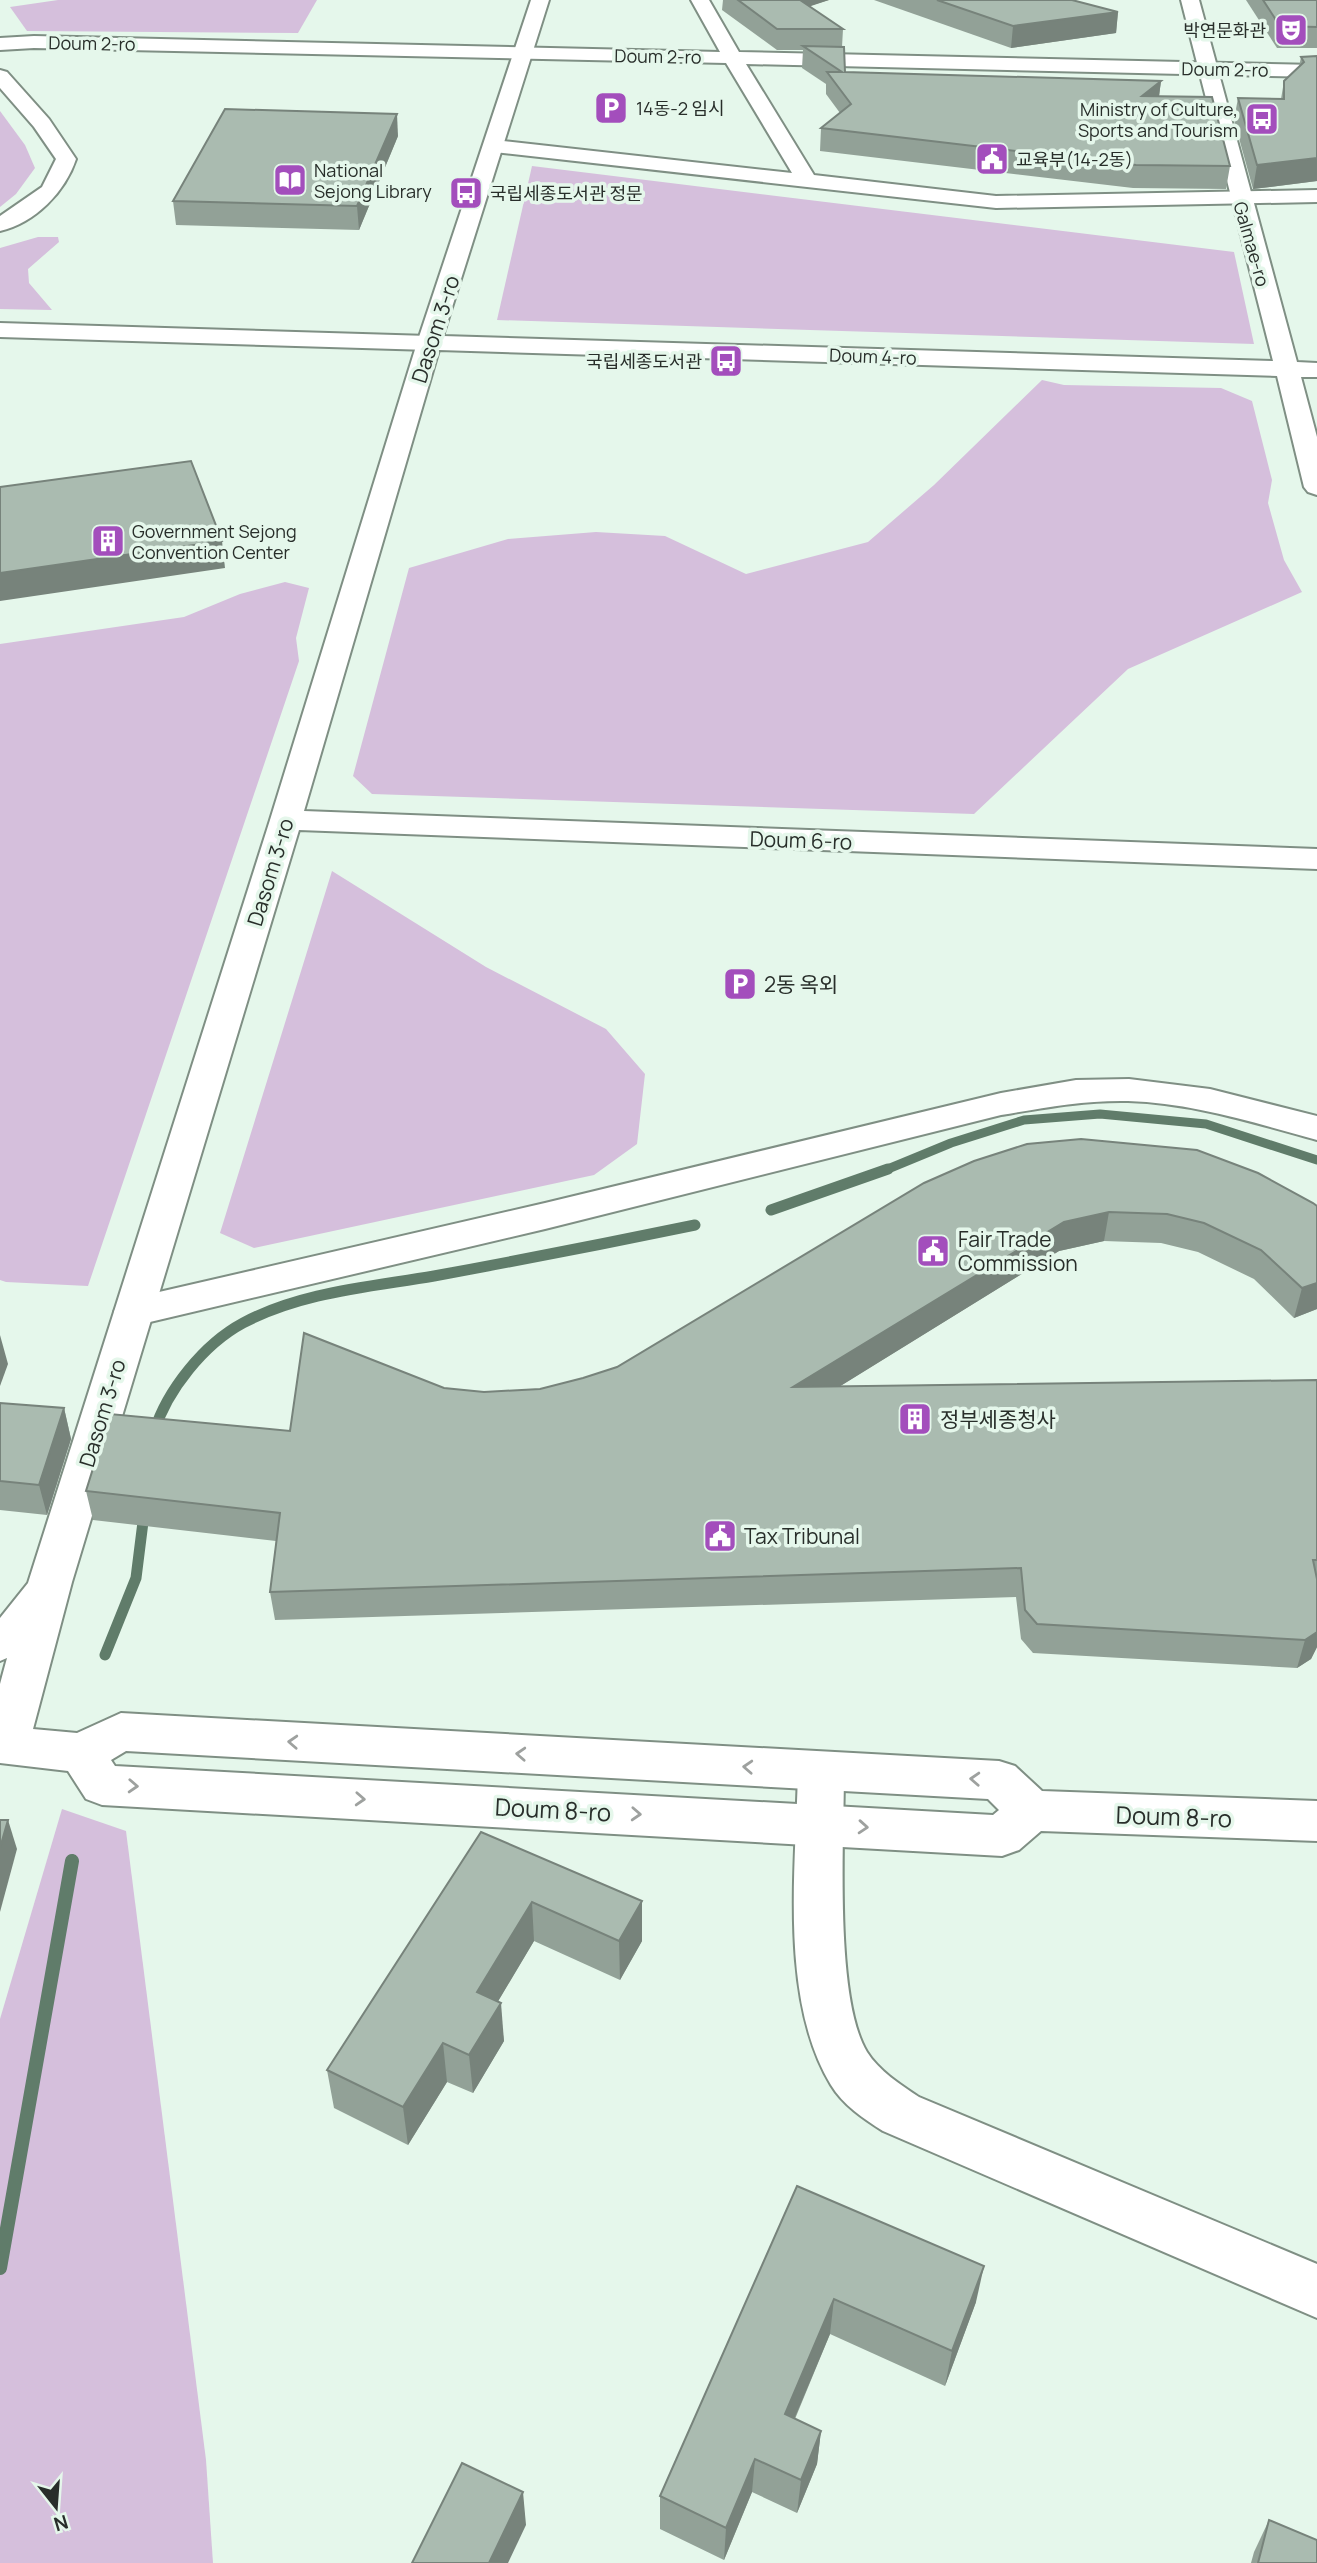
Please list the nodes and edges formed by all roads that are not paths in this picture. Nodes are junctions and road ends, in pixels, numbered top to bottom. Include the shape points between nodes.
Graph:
1 (540, 0) edge
2 (700, 0) edge
3 (1190, 0) edge
4 (0, 44) edge
5 (524, 53) junction
6 (735, 58) junction
7 (1206, 69) junction
8 (1317, 71) edge
9 (0, 76) edge
10 (494, 146) junction
11 (807, 182) junction
12 (1238, 197) junction
13 (1317, 197) edge
14 (0, 225) edge
15 (0, 330) edge
16 (429, 343) junction
17 (1288, 369) junction
18 (1317, 370) edge
19 (1317, 487) edge
20 (286, 820) junction
21 (1317, 859) edge
22 (1317, 1128) edge
23 (133, 1312) junction
24 (50, 1582) junction
25 (0, 1643) edge
26 (3, 1745) edge
27 (82, 1753) junction
28 (821, 1771) junction
29 (1031, 1811) junction
30 (1317, 1821) edge
31 (821, 1824) junction
32 (1317, 2291) edge

1 - 5 street, Dasom 3-ro
2 - 6 street
3 - 7 street, Galmae-ro
4 - 5 street, Doum 2-ro
5 - 6 street, Doum 2-ro
5 - 10 street, Dasom 3-ro
6 - 7 street, Doum 2-ro
6 - 11 street
7 - 8 street, Doum 2-ro
7 - 12 street, Galmae-ro
9 - 14 street via 43,123 66,159 60,180
10 - 11 street
10 - 16 street, Dasom 3-ro
11 - 12 street via 996,202
12 - 13 street
12 - 17 street, Galmae-ro
15 - 16 street, Doum 4-ro
16 - 17 street, Doum 4-ro
16 - 20 street, Dasom 3-ro
17 - 18 street, Doum 4-ro
17 - 19 street, Galmae-ro
20 - 21 street, Doum 6-ro
20 - 23 street, Dasom 3-ro
22 - 23 street via 1188,1096 1066,1092
23 - 24 street, Dasom 3-ro
24 - 25 street via 21,1626
24 - 26 street, Dasom 3-ro
26 - 27 street
28 -> 27 street via 121,1732
27 -> 31 street, Doum 8-ro via 102,1785
29 -> 28 street via 999,1780
28 - 31 street
29 - 30 street, Doum 8-ro
31 -> 29 street, Doum 8-ro via 1002,1836
31 - 32 street via 822,1977 833,2029 848,2067 869,2092 901,2114

